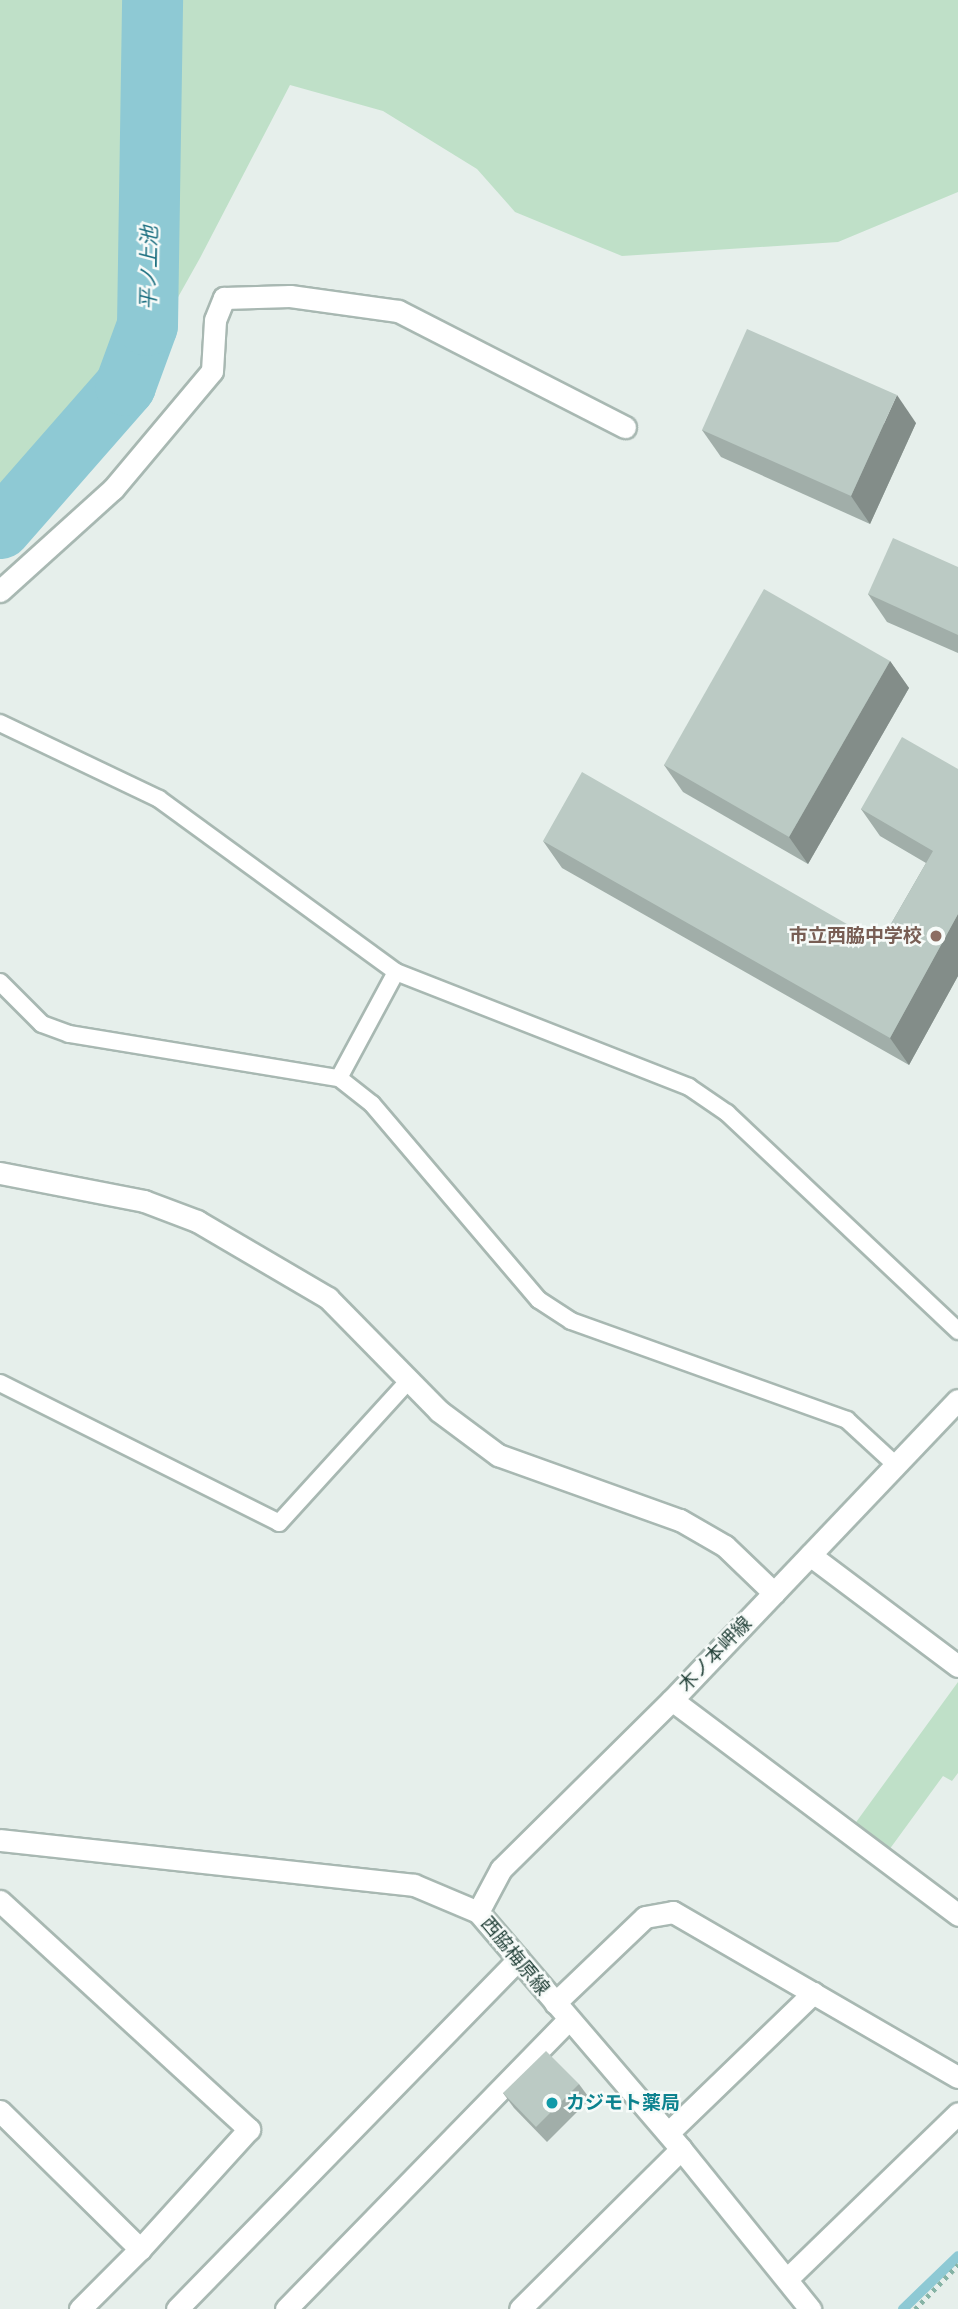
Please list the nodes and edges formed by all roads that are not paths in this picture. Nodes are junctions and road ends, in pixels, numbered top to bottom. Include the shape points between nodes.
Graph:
1 (625, 427) dead end
2 (0, 591) edge
3 (0, 723) edge
4 (396, 972) junction
5 (0, 982) edge
6 (339, 1078) junction
7 (0, 1173) edge
8 (958, 1331) edge
9 (410, 1378) junction
10 (0, 1383) edge
11 (956, 1407) edge
12 (896, 1465) junction
13 (810, 1555) junction
14 (774, 1593) junction
15 (958, 1666) edge
16 (671, 1700) junction
17 (0, 1840) edge
18 (0, 1901) edge
19 (478, 1912) junction
20 (958, 1915) edge
21 (518, 1959) junction
22 (813, 1993) junction
23 (562, 2011) junction
24 (958, 2077) edge
25 (0, 2111) edge
26 (958, 2113) edge
27 (675, 2141) junction
28 (140, 2249) junction
29 (787, 2279) junction
30 (80, 2309) edge
31 (177, 2309) edge
32 (286, 2309) edge
33 (520, 2309) edge
34 (810, 2309) edge

1 - 2 street via 398,311 290,296 224,298 215,320 212,372 113,489
3 - 4 lane via 159,799
4 - 6 lane
4 - 8 lane via 689,1087 727,1113
5 - 6 lane via 41,1024 69,1034
6 - 12 lane via 372,1104 539,1300 571,1321 847,1420
7 - 9 street via 144,1201 197,1221 328,1298
9 - 10 lane via 279,1523
9 - 14 street via 439,1412 498,1455 680,1520 725,1546
11 - 12 street, 木ノ本岬線
12 - 13 street, 木ノ本岬線
13 - 14 street, 木ノ本岬線
13 - 15 street
14 - 16 street, 木ノ本岬線
16 - 19 street, 木ノ本岬線 via 501,1869
16 - 20 street
17 - 19 street, 西脇梅原線 via 414,1885
18 - 28 street via 249,2129
19 - 21 street, 西脇梅原線
21 - 23 street, 西脇梅原線
21 - 31 street
22 - 23 street via 673,1912 645,1917
22 - 24 street
22 - 27 street
23 - 27 street, 西脇梅原線
23 - 32 street
25 - 28 street
26 - 29 street
27 - 29 street, 西脇梅原線
27 - 33 street
28 - 30 street
29 - 34 street, 西脇梅原線

